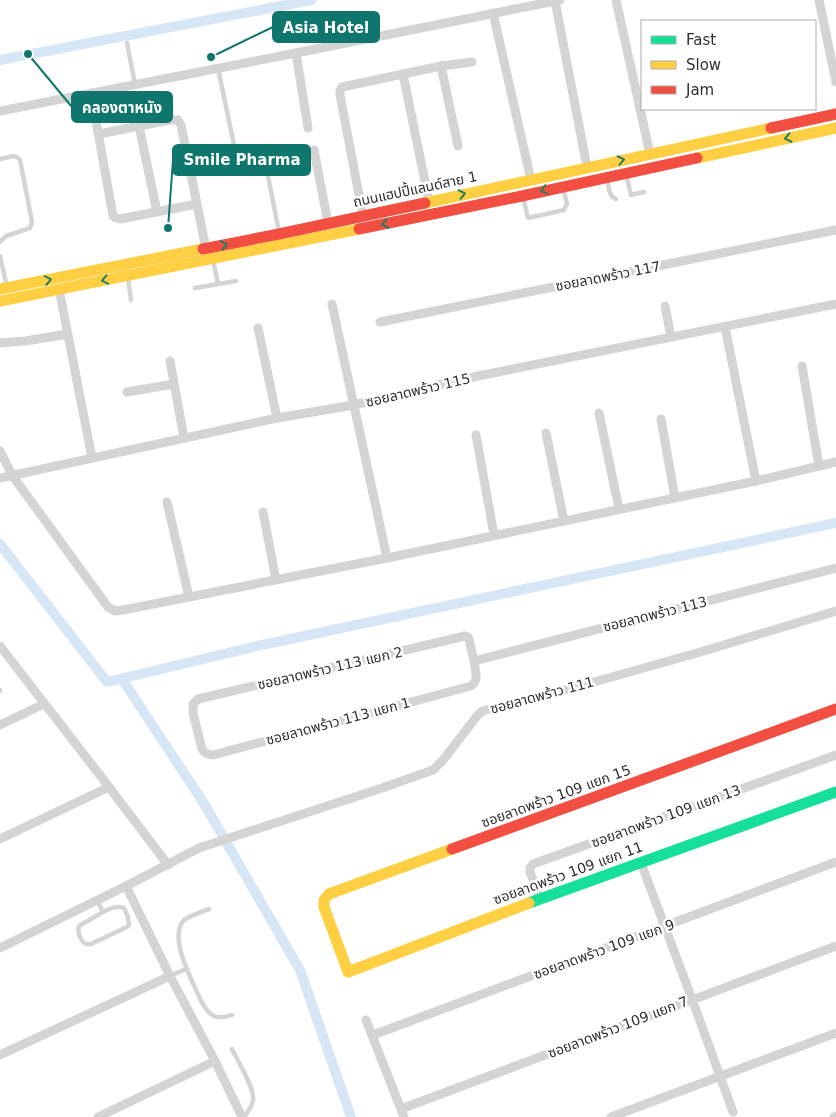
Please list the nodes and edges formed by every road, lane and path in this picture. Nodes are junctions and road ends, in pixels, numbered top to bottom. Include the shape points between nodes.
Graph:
1 (558, 0) edge
2 (616, 0) edge
3 (819, 0) edge
4 (493, 14) junction
5 (832, 42) edge
6 (127, 43) dead end
7 (296, 54) junction
8 (472, 62) dead end
9 (441, 66) junction
10 (218, 68) junction
11 (403, 74) junction
12 (836, 82) edge
13 (135, 84) junction
14 (91, 93) junction
15 (0, 111) edge
16 (836, 114) edge
17 (139, 126) junction
18 (308, 128) dead end
19 (836, 128) edge
20 (99, 134) junction
21 (458, 146) dead end
22 (235, 150) dead end
23 (314, 150) dead end
24 (650, 154) junction
25 (0, 159) edge
26 (266, 166) dead end
27 (588, 167) junction
28 (626, 173) junction
29 (607, 176) junction
30 (531, 180) junction
31 (563, 186) junction
32 (644, 192) dead end
33 (522, 196) junction
34 (616, 199) dead end
35 (429, 201) junction
36 (197, 204) junction
37 (157, 212) junction
38 (432, 214) junction
39 (363, 216) junction
40 (328, 224) junction
41 (836, 230) edge
42 (279, 234) junction
43 (0, 242) edge
44 (0, 256) edge
45 (209, 256) junction
46 (161, 263) junction
47 (127, 276) junction
48 (236, 281) dead end
49 (218, 284) junction
50 (195, 288) dead end
51 (3, 289) edge
52 (59, 289) junction
53 (131, 300) dead end
54 (0, 301) edge
55 (332, 304) dead end
56 (836, 304) edge
57 (666, 306) dead end
58 (380, 322) dead end
59 (725, 327) junction
60 (258, 328) dead end
61 (68, 334) junction
62 (671, 337) junction
63 (0, 342) edge
64 (170, 361) dead end
65 (802, 366) dead end
66 (174, 384) junction
67 (127, 392) dead end
68 (354, 405) junction
69 (598, 413) dead end
70 (277, 418) junction
71 (661, 419) dead end
72 (546, 433) dead end
73 (476, 435) dead end
74 (184, 438) junction
75 (0, 452) edge
76 (92, 458) junction
77 (836, 462) edge
78 (819, 466) junction
79 (12, 475) junction
80 (0, 478) edge
81 (756, 481) junction
82 (675, 498) junction
83 (166, 502) dead end
84 (620, 509) junction
85 (263, 512) dead end
86 (564, 521) junction
87 (494, 535) junction
88 (387, 558) junction
89 (836, 568) edge
90 (276, 580) junction
91 (189, 597) junction
92 (836, 610) edge
93 (0, 646) edge
94 (474, 661) junction
95 (44, 704) junction
96 (836, 709) edge
97 (0, 725) edge
98 (196, 727) joint
99 (836, 755) edge
100 (109, 786) junction
101 (836, 792) edge
102 (0, 839) edge
103 (836, 862) edge
104 (641, 863) junction
105 (168, 865) junction
106 (126, 886) junction
107 (541, 899) junction
108 (97, 900) junction
109 (209, 909) dead end
110 (103, 912) junction
111 (665, 926) junction
112 (335, 936) joint
113 (836, 946) edge
114 (0, 948) edge
115 (186, 969) junction
116 (170, 976) junction
117 (692, 999) junction
118 (232, 1015) dead end
119 (366, 1020) dead end
120 (836, 1032) edge
121 (372, 1035) junction
122 (232, 1049) dead end
123 (0, 1055) edge
124 (215, 1061) junction
125 (719, 1076) junction
126 (733, 1112) dead end
127 (402, 1113) edge
128 (98, 1117) edge
129 (243, 1117) edge
130 (611, 1117) edge

1 - 4 street
1 - 27 street
2 - 24 street
3 - 5 street
4 - 7 street
4 - 30 street
5 - 12 street
6 - 13 lane
7 - 10 street
7 - 18 street
8 - 9 street
9 - 11 street
9 - 21 street
10 - 13 street
10 - 22 lane
11 - 35 street
11 - 39 street via 342,87 340,91
13 - 14 street
14 - 15 street
14 - 20 street
16 - 24 street, ถนนแฮปปี้แลนด์สาย 1
17 - 20 street
17 - 36 street via 178,120
17 - 37 street
19 -> 28 street, ถนนแฮปปี้แลนด์สาย 1
20 - 37 street via 114,216 120,219
23 - 40 street
27 -> 24 street, ถนนแฮปปี้แลนด์สาย 1
25 - 43 lane via 14,156 20,160 32,222 30,228 6,236
26 - 42 lane
27 - 30 street, ถนนแฮปปี้แลนด์สาย 1
28 - 29 street, ถนนแฮปปี้แลนด์สาย 1
28 - 32 lane via 631,195
29 - 31 street, ถนนแฮปปี้แลนด์สาย 1
29 - 34 lane via 611,196
35 -> 30 street, ถนนแฮปปี้แลนด์สาย 1
31 -> 33 street, ถนนแฮปปี้แลนด์สาย 1
31 - 33 lane via 567,204 564,210 528,218
33 - 38 street, ถนนแฮปปี้แลนด์สาย 1
35 - 38 street
35 - 39 street, ถนนแฮปปี้แลนด์สาย 1
36 - 37 street
36 - 45 street
38 -> 45 street, ถนนแฮปปี้แลนด์สาย 1
39 - 40 street, ถนนแฮปปี้แลนด์สาย 1
40 - 42 street, ถนนแฮปปี้แลนด์สาย 1
41 - 58 street, ซอยลาดพร้าว 117
45 -> 42 street, ถนนแฮปปี้แลนด์สาย 1
44 - 51 lane
45 - 46 street, ถนนแฮปปี้แลนด์สาย 1
45 - 49 lane
46 - 47 street, ถนนแฮปปี้แลนด์สาย 1
51 -> 46 street, ถนนแฮปปี้แลนด์สาย 1
47 -> 52 street, ถนนแฮปปี้แลนด์สาย 1
47 - 53 lane
48 - 49 lane
49 - 50 lane
52 - 54 street, ถนนแฮปปี้แลนด์สาย 1
52 - 61 street
55 - 68 street
56 - 59 street, ซอยลาดพร้าว 115
57 - 62 street
59 - 62 street, ซอยลาดพร้าว 115
59 - 81 street
60 - 70 street
61 - 63 street
61 - 76 street
62 - 68 street, ซอยลาดพร้าว 115 via 463,379
64 - 66 street
65 - 78 street
66 - 67 street
66 - 74 street
68 - 70 street, ซอยลาดพร้าว 115
68 - 88 street
69 - 84 street
70 - 74 street, ซอยลาดพร้าว 115
71 - 82 street
72 - 86 street
73 - 87 street
74 - 76 street, ซอยลาดพร้าว 115
75 - 79 street
76 - 79 street, ซอยลาดพร้าว 115
77 - 78 street
78 - 81 street
79 - 80 street, ซอยลาดพร้าว 115
79 - 91 street via 108,607 116,611
81 - 82 street
82 - 84 street
83 - 91 street
84 - 86 street
85 - 90 street
86 - 87 street
87 - 88 street
88 - 90 street
89 - 94 street, ซอยลาดพร้าว 113
90 - 91 street
92 - 105 street, ซอยลาดพร้าว 111 via 697,653 482,711 434,770 198,848
93 - 95 street
94 - 98 street, ซอยลาดพร้าว 113 แยก 1 via 476,679 471,686 213,755 204,753
94 - 98 street, ซอยลาดพร้าว 113 แยก 2 via 469,639 465,636 198,699 192,708
95 - 97 street
95 - 100 street
96 - 112 street, ซอยลาดพร้าว 109 แยก 15 via 330,894 324,900 324,907
99 - 107 street, ซอยลาดพร้าว 109 แยก 13 via 533,864 530,872
100 - 102 street
100 - 105 street
101 - 104 street, ซอยลาดพร้าว 109 แยก 11
103 - 111 street, ซอยลาดพร้าว 109 แยก 9
104 - 107 street, ซอยลาดพร้าว 109 แยก 11
104 - 111 street
105 - 106 street, ซอยลาดพร้าว 111
106 - 108 street, ซอยลาดพร้าว 111
106 - 116 street
107 - 112 street, ซอยลาดพร้าว 109 แยก 11 via 348,972
108 - 110 lane
108 - 114 street, ซอยลาดพร้าว 111
109 - 115 lane via 184,920 180,929
110 - 110 lane via 79,926 84,944 91,944 129,925 124,908 120,906
111 - 117 street
111 - 121 street, ซอยลาดพร้าว 109 แยก 9
113 - 117 street, ซอยลาดพร้าว 109 แยก 7
115 - 116 lane
115 - 118 lane via 210,1014 225,1018
116 - 123 street
116 - 124 street
117 - 125 street
117 - 127 street, ซอยลาดพร้าว 109 แยก 7
119 - 121 street
120 - 125 street
121 - 127 street
122 - 129 lane via 254,1099
124 - 128 street
124 - 129 street
125 - 126 street
125 - 130 street

